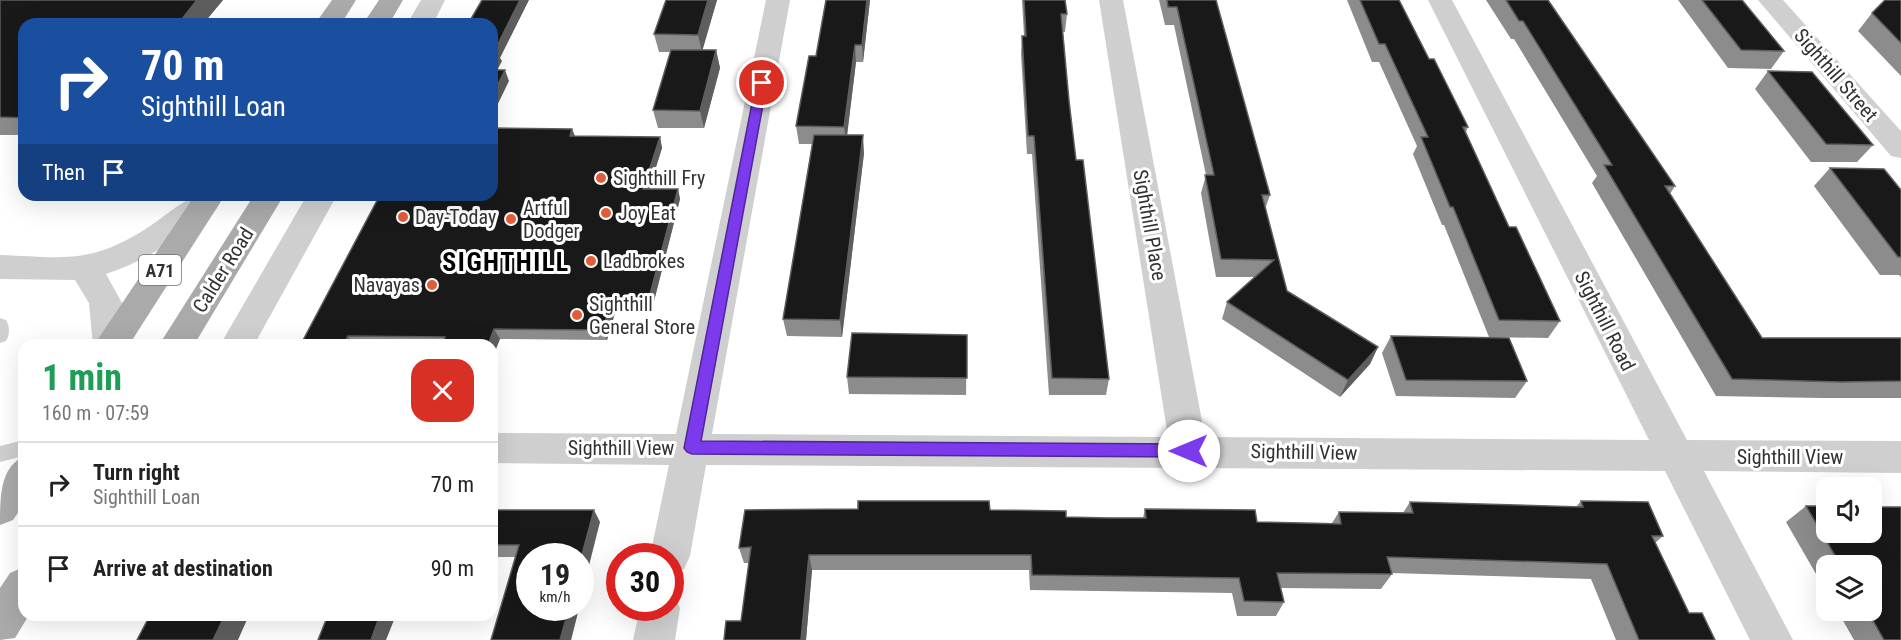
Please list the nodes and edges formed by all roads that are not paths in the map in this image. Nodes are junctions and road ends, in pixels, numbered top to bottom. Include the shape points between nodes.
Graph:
1 (344, 0) edge
2 (391, 0) edge
3 (433, 0) edge
4 (778, 0) edge
5 (1111, 0) edge
6 (1440, 0) edge
7 (1770, 0) edge
8 (332, 18) edge
9 (380, 18) edge
10 (423, 18) edge
11 (1901, 149) edge
12 (204, 201) edge
13 (206, 201) edge
14 (265, 201) edge
15 (319, 201) edge
16 (0, 267) edge
17 (82, 268) junction
18 (0, 325) edge
19 (0, 336) edge
20 (110, 339) edge
21 (114, 339) edge
22 (180, 339) edge
23 (240, 339) edge
24 (498, 448) edge
25 (692, 448) junction
26 (18, 450) edge
27 (1189, 451) junction
28 (0, 454) edge
29 (1675, 456) junction
30 (1901, 457) edge
31 (18, 481) edge
32 (0, 508) edge
33 (673, 543) edge
34 (18, 596) edge
35 (658, 621) edge
36 (0, 624) edge
37 (654, 640) edge
38 (1772, 640) edge

1 - 8 main road
2 - 9 main road
3 - 10 street
4 - 25 street
5 - 27 street, Sighthill Place
6 - 29 street, Sighthill Road
7 - 11 street, Sighthill Street
12 - 17 street via 142,246
13 - 21 main road, A71
14 - 22 main road, Calder Road / A71
15 - 23 street
16 - 17 street
17 - 20 street via 105,298
18 - 19 lane
24 - 25 street, Sighthill View
25 - 27 street, Sighthill View
25 - 33 street
26 - 28 lane
27 - 29 street, Sighthill View
29 - 30 street, Sighthill View
29 - 38 street, Sighthill Road
31 - 32 main road
34 - 36 main road
35 - 37 street

